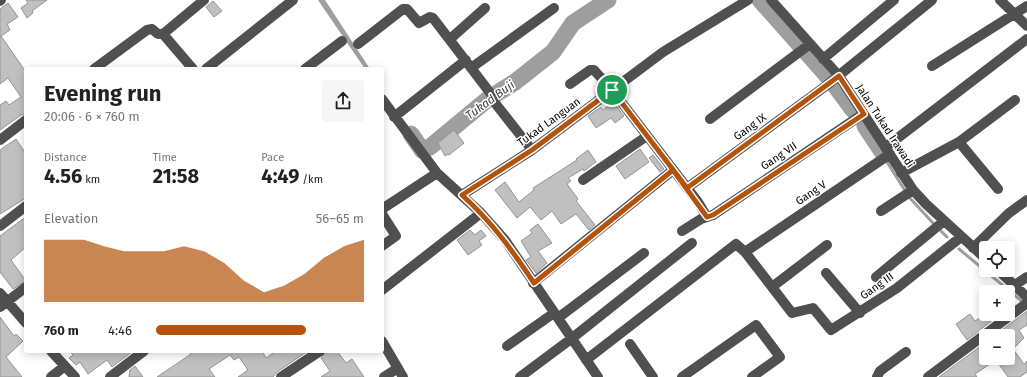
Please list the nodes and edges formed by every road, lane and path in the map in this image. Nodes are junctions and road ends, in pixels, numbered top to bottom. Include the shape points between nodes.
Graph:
1 (204, 0) edge
2 (293, 0) edge
3 (748, 0) edge
4 (771, 0) edge
5 (894, 0) edge
6 (932, 0) edge
7 (1000, 0) edge
8 (1027, 6) edge
9 (485, 8) dead end
10 (554, 8) dead end
11 (1014, 13) junction
12 (1027, 26) edge
13 (163, 34) junction
14 (450, 39) junction
15 (1027, 39) edge
16 (342, 41) dead end
17 (358, 44) dead end
18 (805, 48) junction
19 (823, 59) junction
20 (468, 64) junction
21 (932, 66) dead end
22 (97, 67) edge
23 (191, 67) edge
24 (209, 67) edge
25 (308, 67) edge
26 (834, 80) junction
27 (570, 84) dead end
28 (612, 90) junction
29 (1015, 100) dead end
30 (384, 105) edge
31 (397, 115) junction
32 (861, 115) junction
33 (710, 119) dead end
34 (24, 122) edge
35 (647, 136) junction
36 (0, 140) edge
37 (959, 142) junction
38 (532, 150) junction
39 (888, 151) junction
40 (673, 170) junction
41 (437, 173) junction
42 (901, 173) junction
43 (583, 180) dead end
44 (687, 188) junction
45 (998, 189) dead end
46 (913, 190) junction
47 (462, 195) junction
48 (1027, 200) edge
49 (24, 208) edge
50 (384, 209) edge
51 (881, 211) dead end
52 (481, 213) junction
53 (384, 217) edge
54 (707, 217) junction
55 (944, 221) junction
56 (0, 226) edge
57 (682, 231) dead end
58 (961, 236) junction
59 (692, 243) dead end
60 (384, 245) edge
61 (826, 245) dead end
62 (973, 248) junction
63 (744, 252) junction
64 (644, 253) dead end
65 (979, 253) edge
66 (826, 273) dead end
67 (1027, 276) edge
68 (876, 277) dead end
69 (1006, 277) edge
70 (534, 283) junction
71 (1015, 285) junction
72 (386, 286) edge
73 (772, 287) junction
74 (24, 289) edge
75 (0, 293) edge
76 (1026, 302) edge
77 (4, 304) edge
78 (860, 313) junction
79 (556, 316) junction
80 (24, 321) edge
81 (572, 339) junction
82 (384, 344) edge
83 (630, 344) dead end
84 (507, 346) dead end
85 (906, 352) dead end
86 (962, 352) junction
87 (56, 353) edge
88 (141, 353) edge
89 (317, 353) edge
90 (586, 360) junction
91 (65, 366) junction
92 (401, 373) edge
93 (51, 377) edge
94 (75, 377) edge
95 (110, 377) edge
96 (281, 377) edge
97 (384, 377) edge
98 (520, 377) edge
99 (598, 377) edge
100 (653, 377) edge
101 (682, 377) edge
102 (752, 377) edge
103 (877, 377) edge
104 (921, 377) edge
105 (928, 377) edge

1 - 13 street
2 - 24 street
3 - 28 street, Tukad Languan via 662,52
4 - 18 street, Jalan Tukad Irawadi
5 - 19 street
6 - 26 street, Gang IX
7 - 11 street
8 - 11 street
9 - 14 street
10 - 20 street
11 - 12 street
11 - 21 street
13 - 22 street via 158,34 152,29 147,30
13 - 23 street
14 - 17 street via 433,18 430,17 420,23 405,9
14 - 20 street
15 - 39 street, Gang V
16 - 25 street
18 - 19 street, Jalan Tukad Irawadi
18 - 33 street
19 - 26 street, Jalan Tukad Irawadi
20 - 31 street
20 - 38 street
26 - 32 street, Jalan Tukad Irawadi
26 - 44 street, Gang IX
27 - 28 street via 590,70 594,70
28 - 35 street
28 - 38 street, Tukad Languan
29 - 37 street
30 - 31 street
31 - 41 street
32 - 39 street, Jalan Tukad Irawadi
32 - 54 street, Gang VII
34 - 36 street
35 - 40 street
35 - 43 street
37 - 42 street
37 - 45 street
38 - 47 street, Tukad Languan
39 - 42 street, Jalan Tukad Irawadi
39 - 63 street, Gang V
40 - 44 street
40 - 70 street
41 - 47 street
41 - 50 street
42 - 46 street, Jalan Tukad Irawadi
44 - 54 street
46 - 51 street
46 - 55 street, Jalan Tukad Irawadi
47 - 52 street
48 - 62 street via 1009,213
49 - 56 street
52 - 70 street via 505,240
52 - 72 street
53 - 60 street via 396,236
54 - 57 street, Gang VII
55 - 58 street, Jalan Tukad Irawadi
55 - 68 street
58 - 62 street, Jalan Tukad Irawadi
58 - 78 street, Gang III via 897,288
59 - 81 street
61 - 73 street
62 - 65 street, Jalan Tukad Irawadi
63 - 73 street
63 - 90 street via 736,244
64 - 79 street
66 - 78 street
67 - 71 street
69 - 71 street
70 - 79 street
71 - 76 street
73 - 78 street, Gang III via 792,313 813,308 831,330
74 - 77 street
75 - 77 street
76 - 86 street
77 - 80 street
79 - 81 street
79 - 84 street
81 - 90 street
81 - 98 street
82 - 92 street
83 - 100 street
85 - 103 street via 880,371
86 - 104 street
86 - 105 street
87 - 91 street
88 - 95 street
89 - 96 street
90 - 99 street
91 - 93 street
91 - 94 street
92 - 97 street
101 - 102 street via 756,324 780,357

